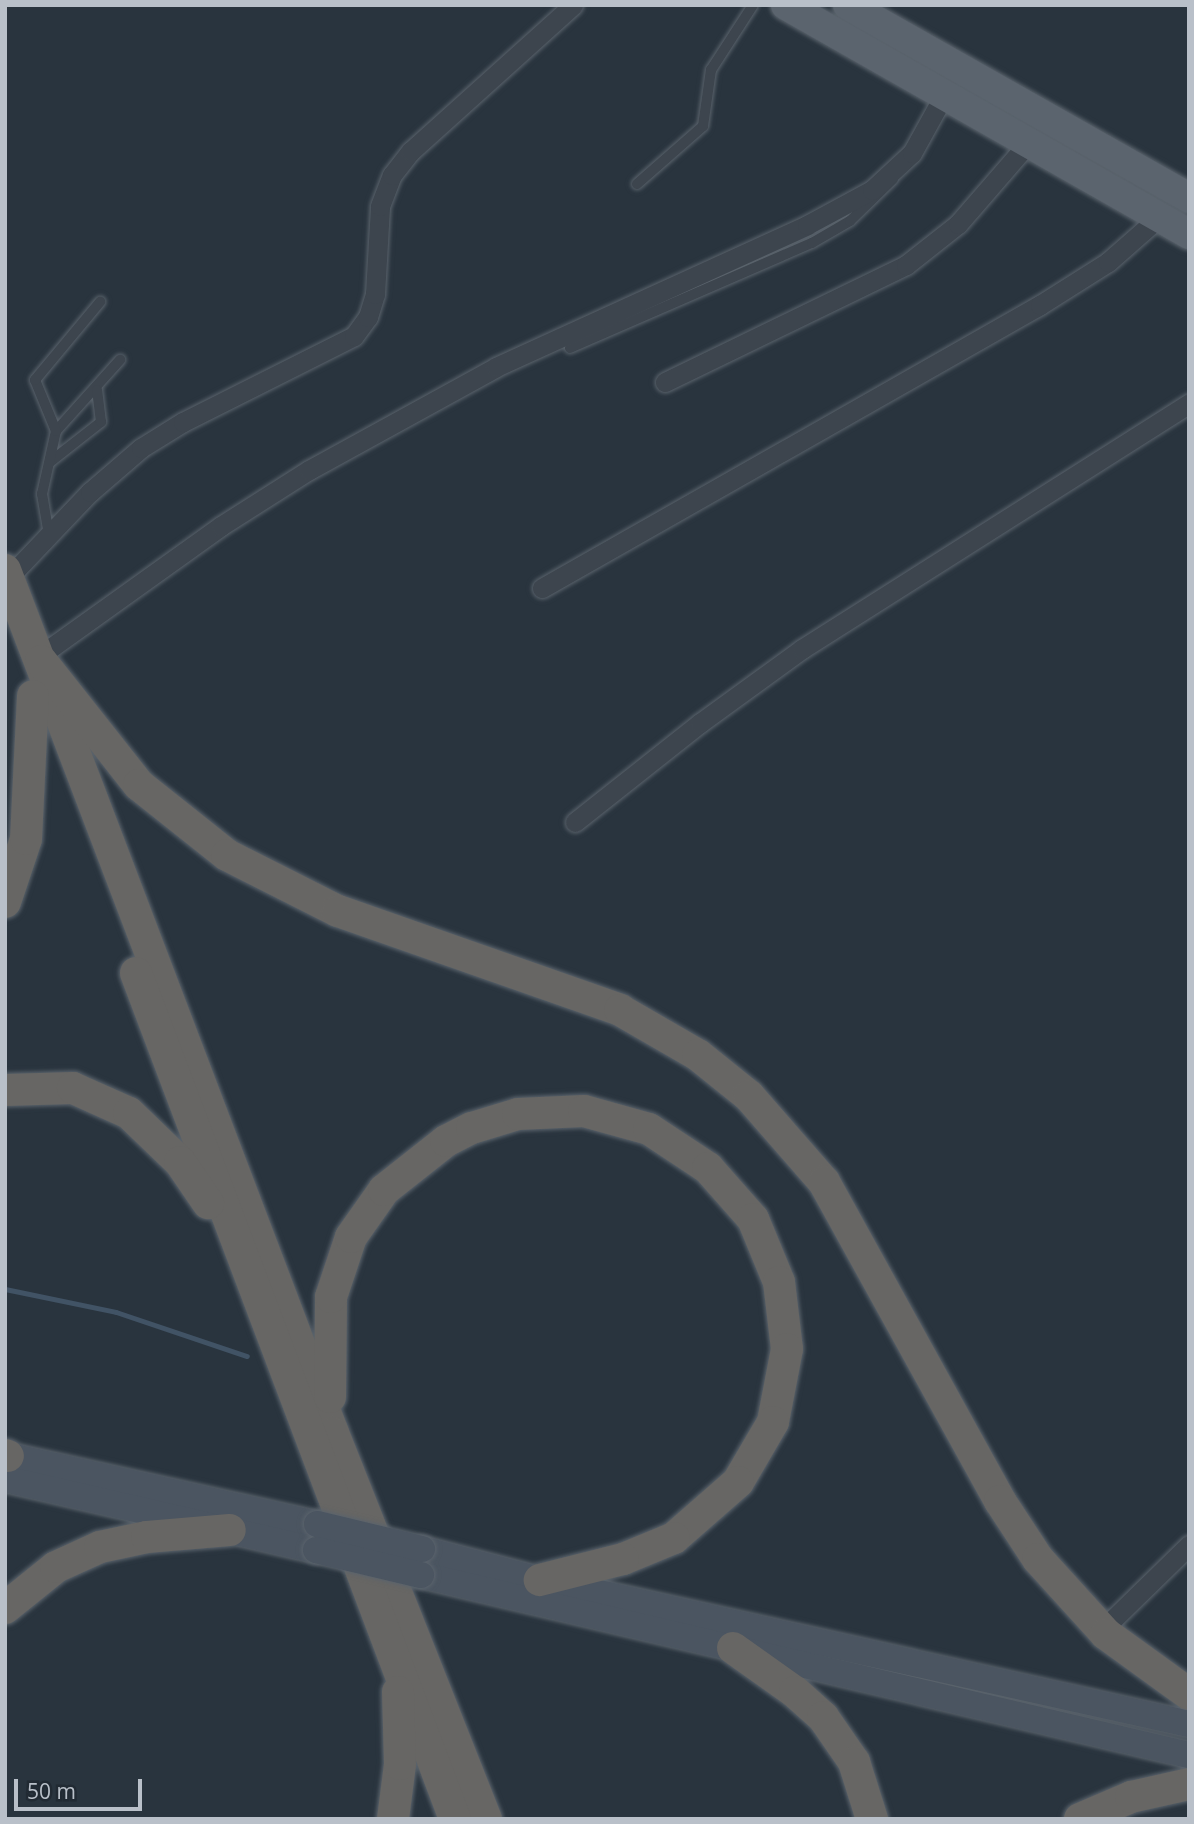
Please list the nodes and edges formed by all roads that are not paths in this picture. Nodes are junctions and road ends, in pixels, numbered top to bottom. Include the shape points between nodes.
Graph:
1 (573, 5) edge
2 (753, 5) edge
3 (786, 5) edge
4 (848, 5) edge
5 (944, 95) junction
6 (1029, 142) junction
7 (897, 169) junction
8 (638, 184) dead end
9 (1189, 198) edge
10 (1159, 217) junction
11 (1189, 234) edge
12 (100, 302) dead end
13 (570, 348) dead end
14 (120, 360) dead end
15 (665, 383) dead end
16 (97, 390) junction
17 (1189, 403) edge
18 (56, 430) junction
19 (50, 462) junction
20 (49, 535) junction
21 (7, 574) edge
22 (542, 588) dead end
23 (5, 621) edge
24 (40, 659) junction
25 (33, 696) junction
26 (575, 822) dead end
27 (5, 902) edge
28 (5, 1090) edge
29 (237, 1246) junction
30 (333, 1433) junction
31 (6, 1461) edge
32 (230, 1530) junction
33 (316, 1537) junction
34 (1189, 1545) edge
35 (422, 1562) junction
36 (540, 1580) junction
37 (5, 1608) edge
38 (1102, 1630) junction
39 (733, 1648) junction
40 (397, 1670) junction
41 (1189, 1694) edge
42 (1189, 1724) edge
43 (1189, 1755) edge
44 (1189, 1784) edge
45 (393, 1819) edge
46 (455, 1819) edge
47 (486, 1819) edge
48 (872, 1819) edge
49 (1080, 1819) edge

1 - 20 street via 411,151 392,175 380,206 375,294 368,317 354,336 161,435 106,476
2 - 8 lane via 710,70 703,126
3 - 5 main road
4 - 9 main road
5 - 6 main road
5 - 7 street via 925,135
6 - 10 main road
6 - 15 street via 958,223 906,265
7 - 13 lane via 881,195 812,243
7 - 24 street via 833,212 506,362 309,470 221,526
10 - 11 main road
10 - 22 street via 1108,262 1040,305
12 - 18 lane via 36,376 36,387
14 - 16 lane
16 - 18 lane
16 - 19 lane via 102,422
17 - 26 street via 821,636 699,723
18 - 19 lane
19 - 20 lane via 42,494
20 - 21 street
21 - 24 highway
23 - 25 highway
24 - 30 highway
24 - 38 highway via 139,785 227,855 338,911 620,1010 698,1055 749,1096 799,1149 831,1194 1018,1531 1059,1586
25 - 27 highway via 26,839
25 - 29 highway
28 - 29 highway via 73,1088 129,1113 180,1162
29 - 40 highway
30 - 36 highway via 328,1326 337,1270 367,1210 423,1155 472,1128 518,1114 562,1110 628,1122 691,1154 740,1201 773,1260 784,1304 787,1349 774,1422 738,1482 674,1538 623,1559
30 - 47 highway
31 - 32 main road
31 - 33 main road
32 - 33 main road
32 - 37 highway via 147,1537 100,1547 56,1567
33 - 35 main road, bridge
34 - 38 street
35 - 36 main road
35 - 39 main road
36 - 42 main road
38 - 41 highway
39 - 43 main road
39 - 48 highway via 823,1717 854,1762
40 - 45 highway via 400,1763
40 - 46 highway
44 - 49 highway via 1131,1797

